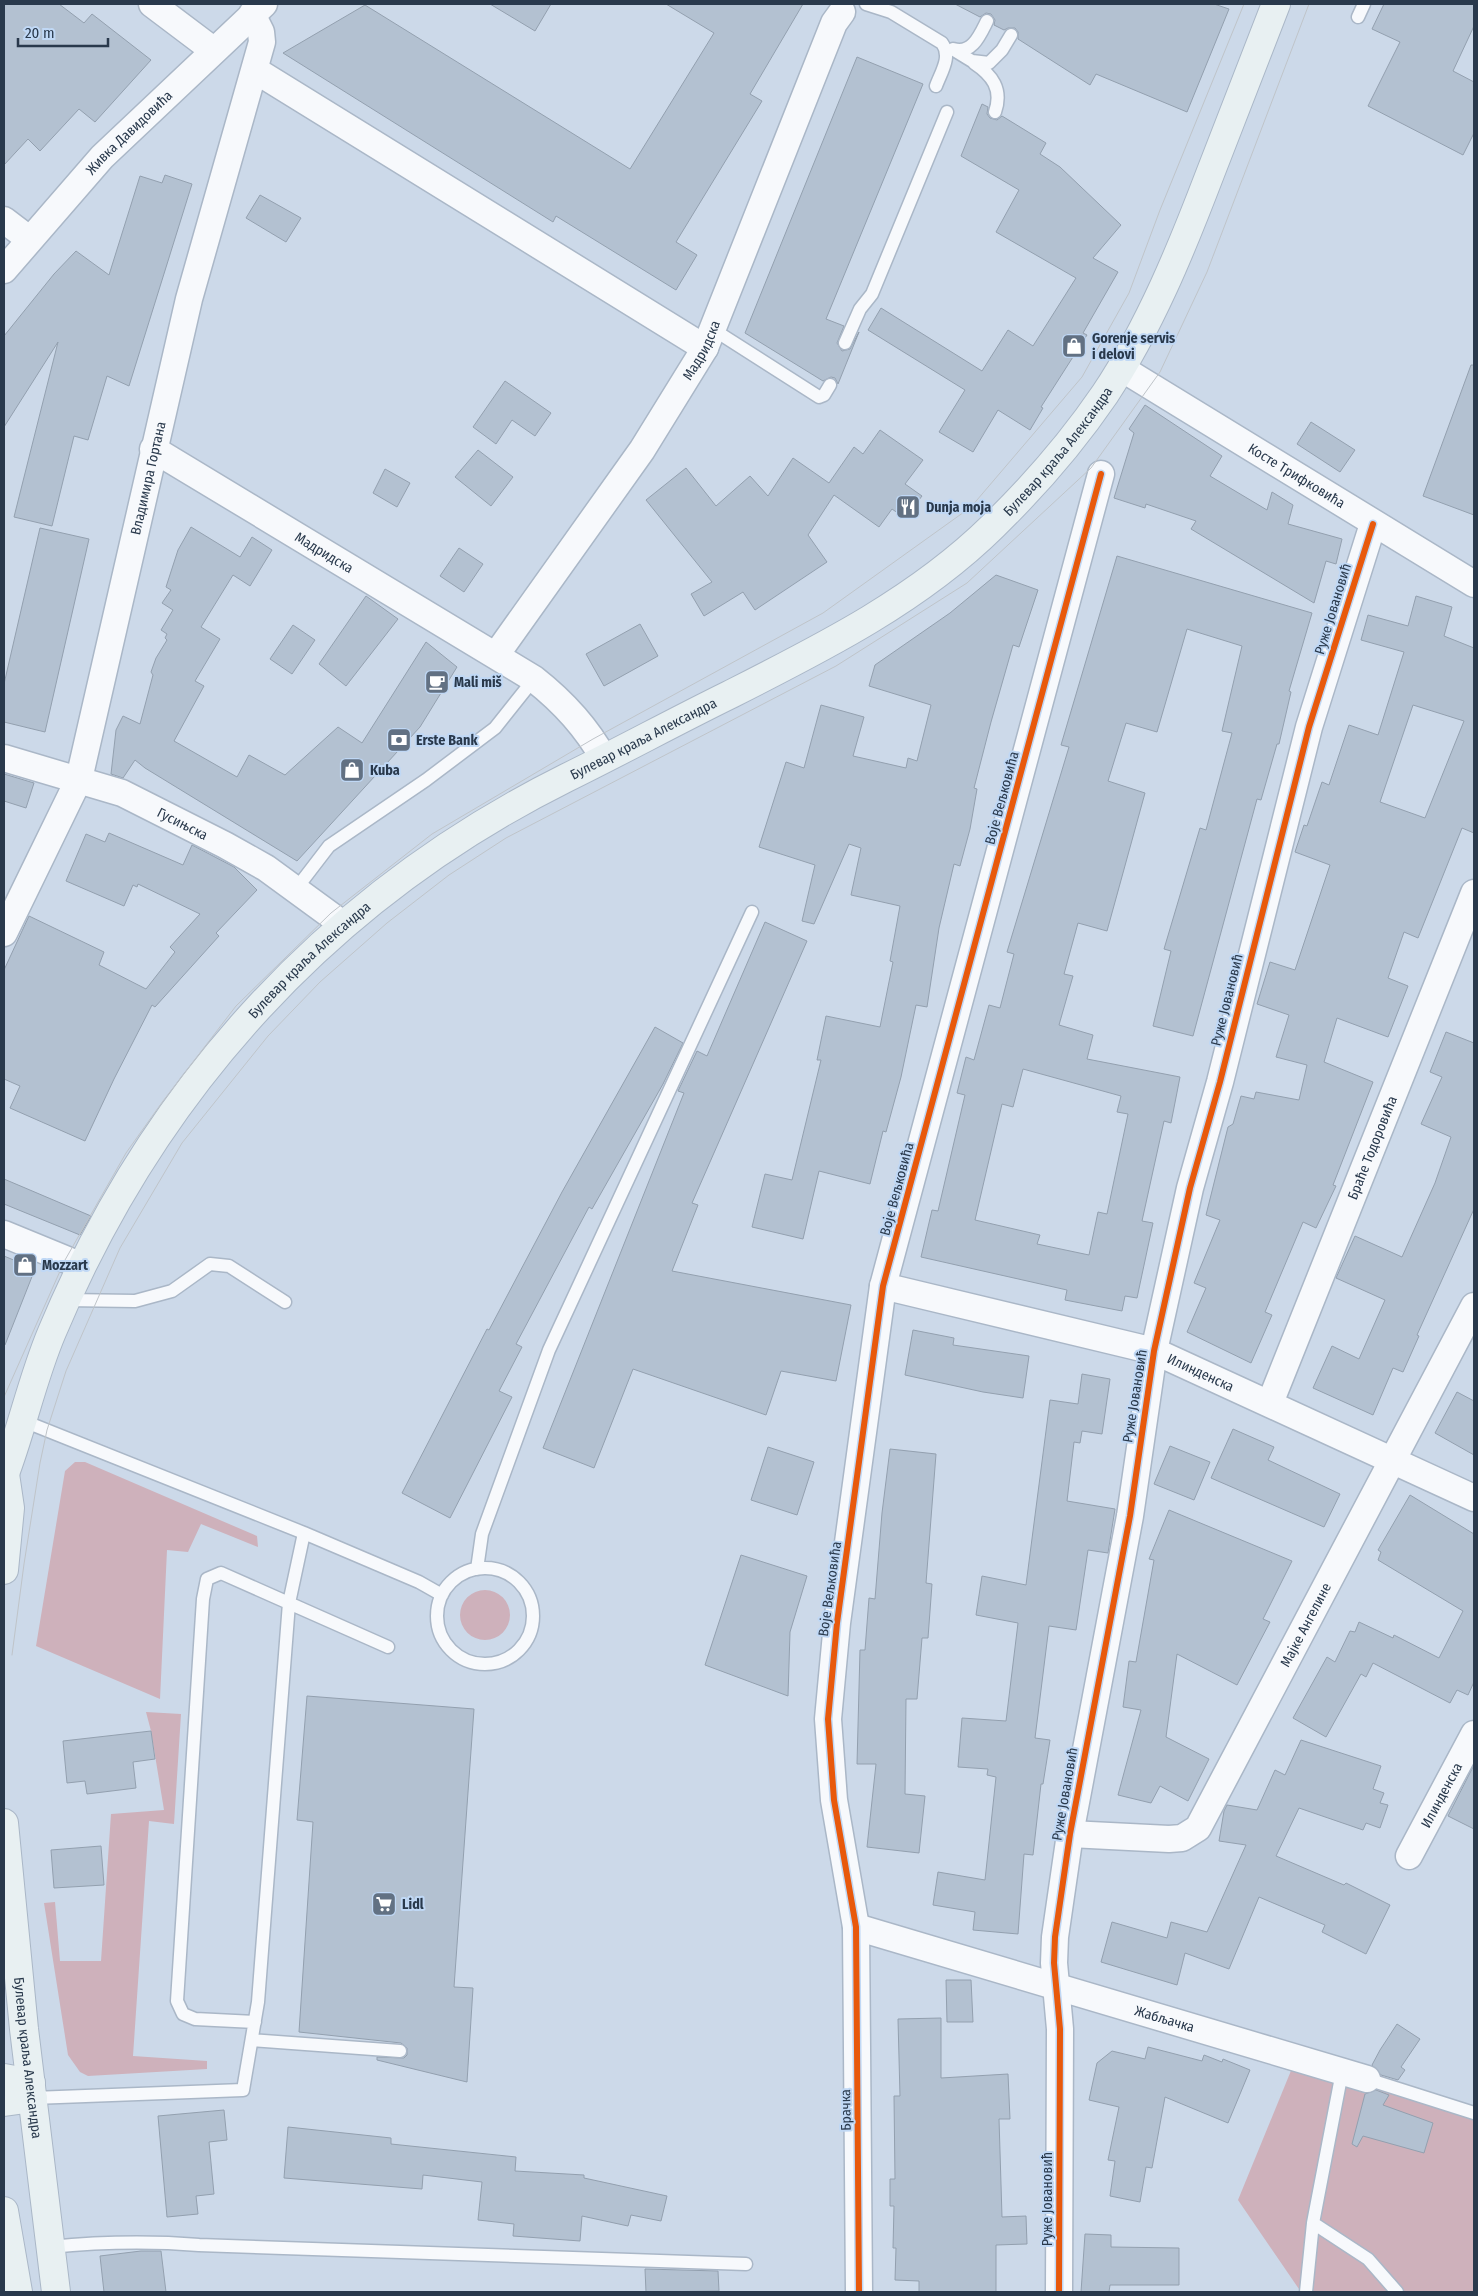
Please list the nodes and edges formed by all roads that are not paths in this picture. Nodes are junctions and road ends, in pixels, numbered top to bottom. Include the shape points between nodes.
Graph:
1 (152, 4) edge
2 (1276, 4) edge
3 (1364, 4) edge
4 (858, 6) edge
5 (258, 9) edge
6 (1358, 17) dead end
7 (987, 21) dead end
8 (1011, 35) dead end
9 (942, 43) junction
10 (213, 50) junction
11 (954, 50) junction
12 (972, 61) junction
13 (255, 70) junction
14 (936, 86) dead end
15 (947, 112) dead end
16 (995, 112) dead end
17 (4, 220) edge
18 (29, 239) junction
19 (4, 270) edge
20 (709, 339) junction
21 (846, 343) dead end
22 (1120, 368) junction
23 (830, 386) dead end
24 (153, 449) junction
25 (1101, 474) dead end
26 (1373, 524) junction
27 (1474, 584) edge
28 (496, 655) junction
29 (534, 679) junction
30 (4, 758) edge
31 (604, 759) junction
32 (78, 779) junction
33 (296, 889) junction
34 (1474, 893) edge
35 (752, 912) dead end
36 (344, 924) junction
37 (4, 933) edge
38 (4, 1234) edge
39 (82, 1266) junction
40 (883, 1286) junction
41 (66, 1300) junction
42 (285, 1302) dead end
43 (1474, 1306) edge
44 (1154, 1352) junction
45 (1270, 1403) junction
46 (21, 1420) junction
47 (1393, 1461) junction
48 (5, 1475) edge
49 (1474, 1498) edge
50 (304, 1533) junction
51 (477, 1569) junction
52 (4, 1570) edge
53 (442, 1595) junction
54 (289, 1603) junction
55 (388, 1647) dead end
56 (1474, 1734) edge
57 (4, 1822) edge
58 (1070, 1834) junction
59 (1409, 1856) dead end
60 (856, 1927) junction
61 (1056, 1986) junction
62 (255, 2022) junction
63 (252, 2040) junction
64 (400, 2050) dead end
65 (1342, 2072) junction
66 (4, 2078) edge
67 (1367, 2079) joint
68 (32, 2090) junction
69 (4, 2102) edge
70 (1474, 2113) edge
71 (4, 2212) edge
72 (1313, 2223) junction
73 (50, 2248) junction
74 (746, 2264) dead end
75 (18, 2292) edge
76 (56, 2292) edge
77 (859, 2292) edge
78 (1059, 2292) edge
79 (1306, 2292) edge
80 (1397, 2292) edge

1 - 10 street
2 - 22 main road, Булевар краља Александра via 1180,252 1156,304
3 - 6 lane
4 - 9 lane via 891,12
4 - 20 street, Мадридска via 834,23
5 - 10 street, Живка Давидовића
5 - 13 street, Владимира Гортана via 262,42
7 - 11 lane via 974,44 964,51
8 - 12 lane via 989,62
9 - 11 lane
9 - 14 lane via 948,50 947,58
10 - 18 street, Живка Давидовића via 102,156
11 - 12 lane
12 - 16 lane via 996,84 999,94
13 - 20 street
13 - 24 street, Владимира Гортана via 189,300
15 - 21 lane via 872,294 860,309
17 - 18 street
18 - 19 street, Живка Давидовића
20 - 23 lane via 819,397
20 - 28 street, Мадридска via 642,450
22 - 26 street, Косте Трифковића
22 - 31 main road, Булевар краља Александра via 1104,394 1037,480 989,530 931,578 889,608 834,640
24 - 28 street, Мадридска
24 - 32 street, Владимира Гортана
25 - 40 street, Воје Вељковића
26 - 27 street, Косте Трифковића
26 - 44 street, Руже Јовановић via 1309,727 1220,1082 1190,1188
28 - 29 street, Мадридска
29 - 31 street, Мадридска via 582,726
29 - 33 lane via 496,728 329,846
30 - 32 street, Гусињска
31 - 36 main road, Булевар краља Александра via 503,811 455,841 410,871
32 - 33 street, Гусињска via 122,793 225,845
32 - 37 street, Владимира Гортана
33 - 36 street, Гусињска
34 - 45 street, Браће Тодоровића
35 - 51 lane via 549,1350 482,1534
36 - 39 main road, Булевар краља Александра via 271,992 197,1078 135,1168
38 - 39 street
39 - 41 main road, Булевар краља Александра
40 - 44 street, Илинденска
40 - 60 street, Воје Вељковића via 837,1623 828,1719 834,1800
41 - 42 lane via 135,1301 172,1291 210,1264 229,1266
41 - 46 main road, Булевар краља Александра via 34,1376
43 - 47 street, Мајке Ангелине
44 - 45 street, Илинденска
44 - 58 street, Руже Јовановић via 1130,1516
45 - 47 street, Илинденска
46 - 48 main road, Булевар краља Александра
46 - 50 lane
47 - 49 street, Илинденска
47 - 58 street, Мајке Ангелине via 1198,1828 1182,1838 1169,1839
48 - 52 main road, Булевар краља Александра via 10,1508
50 - 53 lane
50 - 54 lane
51 - 53 lane via 463,1574
51 - 53 lane via 506,1573 528,1594 533,1623 529,1638 508,1659 494,1664 479,1664 464,1660 452,1651 438,1625
54 - 55 lane
54 - 62 lane
54 - 62 lane via 221,1573 207,1579 203,1599 177,2001 183,2014 195,2020
56 - 59 street, Илинденска
57 - 68 main road, Булевар краља Александра
58 - 61 street, Руже Јовановић via 1055,1937
60 - 61 street, Жабљачка
60 - 77 street, Брачка
61 - 65 street, Жабљачка
61 - 78 street, Руже Јовановић via 1060,2029
62 - 63 lane
63 - 64 lane
63 - 68 lane via 243,2090
65 - 67 street, Жабљачка
65 - 72 lane
66 - 68 main road
67 - 70 lane, Жабљачка
68 - 69 main road
68 - 73 main road, Булевар краља Александра
71 - 75 main road
72 - 79 lane
72 - 80 lane via 1368,2259
73 - 74 lane via 160,2242
73 - 76 main road, Булевар краља Александра

